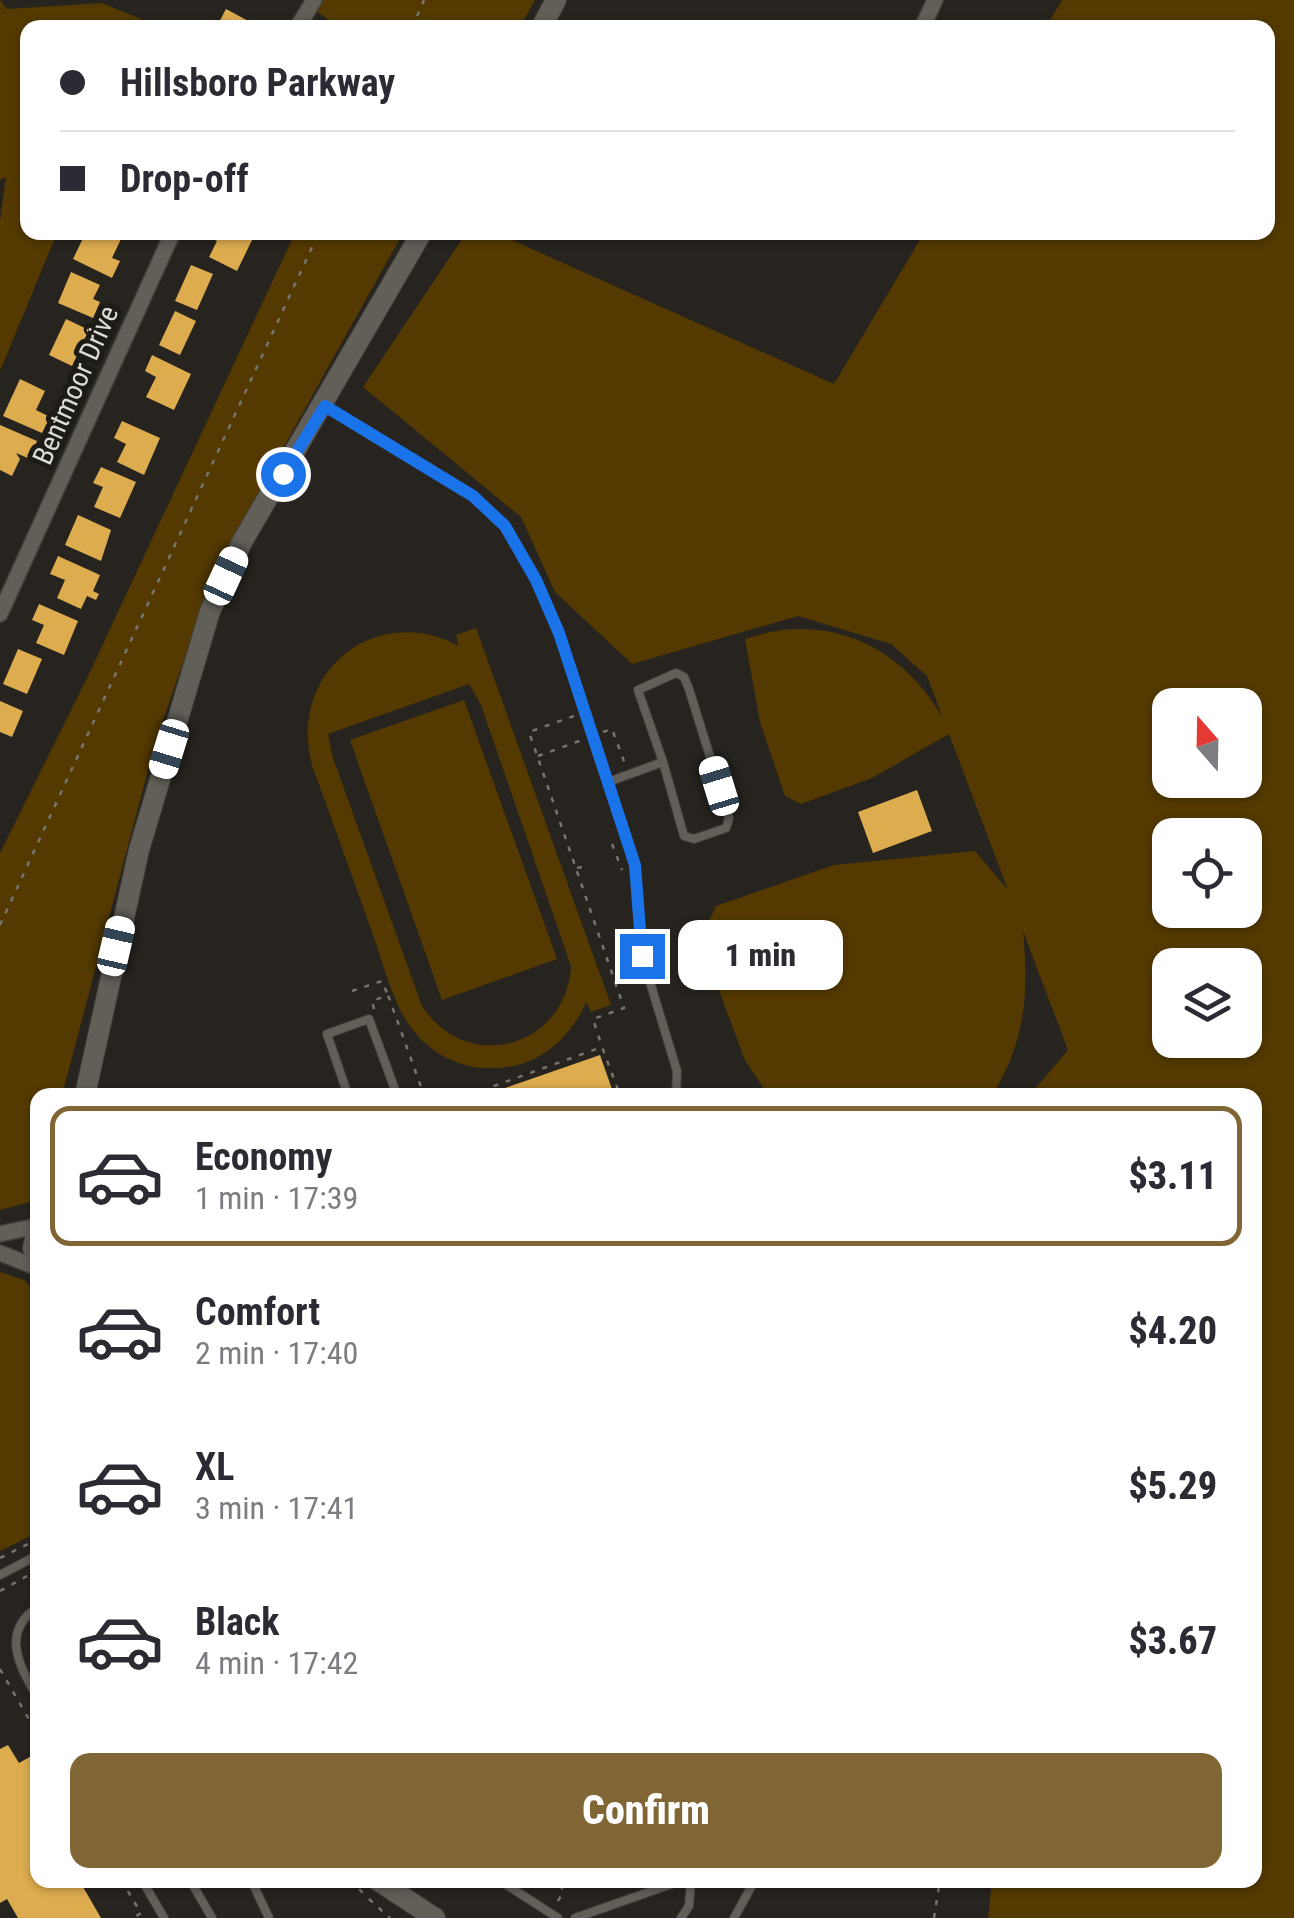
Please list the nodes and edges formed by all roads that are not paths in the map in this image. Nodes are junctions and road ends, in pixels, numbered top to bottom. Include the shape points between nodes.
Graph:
1 (169, 240) edge
2 (418, 240) edge
3 (325, 406) junction
4 (0, 614) edge
5 (663, 762) junction
6 (608, 782) junction
7 (82, 1088) edge
8 (346, 1088) edge
9 (394, 1088) edge
10 (676, 1088) edge
11 (30, 1227) edge
12 (0, 1234) edge
13 (0, 1254) edge
14 (30, 1263) edge
15 (30, 1558) edge
16 (0, 1575) edge
17 (30, 1614) edge
18 (30, 1685) edge
19 (147, 1888) edge
20 (195, 1888) edge
21 (254, 1888) edge
22 (389, 1888) edge
23 (504, 1888) edge
24 (660, 1888) edge
25 (690, 1888) edge
26 (751, 1888) edge
27 (164, 1918) edge
28 (212, 1918) edge
29 (269, 1918) edge
30 (434, 1918) edge
31 (558, 1918) edge
32 (575, 1918) edge
33 (681, 1918) edge
34 (734, 1918) edge

1 - 4 street, Bentmoor Drive
2 - 3 street
3 - 6 lane via 473,496 505,526 544,597
3 - 7 street via 242,542 210,610 139,850
5 - 5 lane via 638,690 676,674 690,689 729,818 726,828 684,836
5 - 6 lane
6 - 10 lane via 635,865 642,956
8 - 9 lane via 327,1034 370,1019
11 - 12 street
13 - 14 street
15 - 16 lane
17 - 18 lane via 22,1617 12,1644
19 - 27 lane
20 - 28 lane
21 - 29 lane
22 - 30 street
23 - 31 lane
24 - 32 lane
25 - 33 lane
26 - 34 lane

